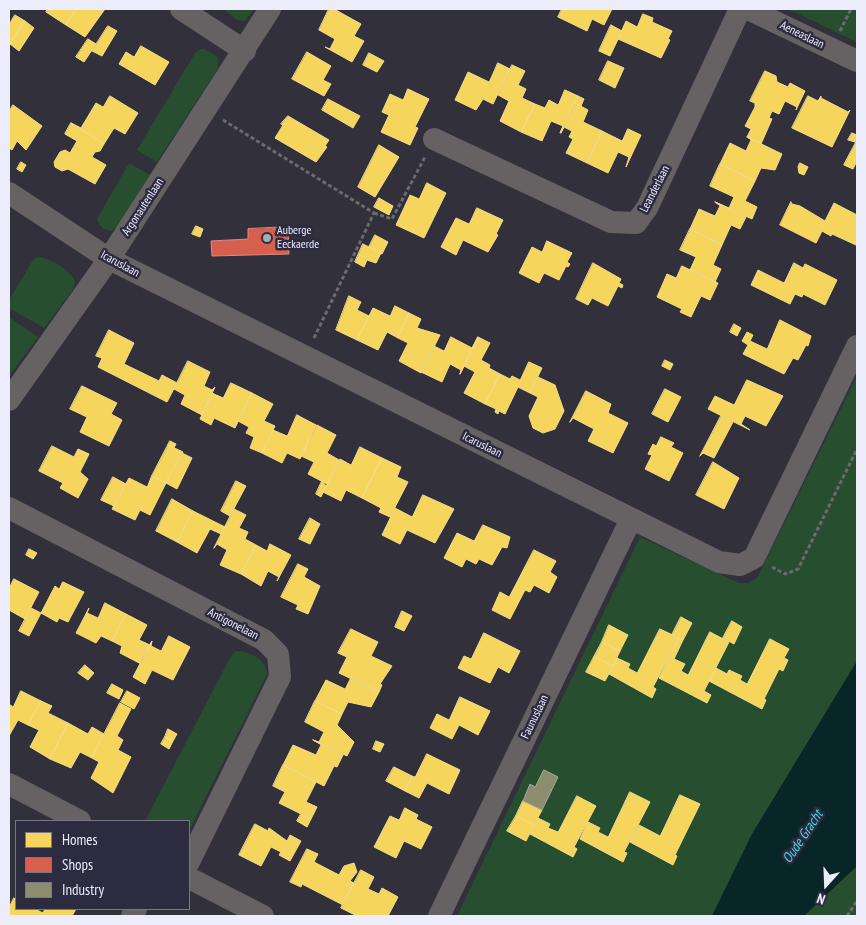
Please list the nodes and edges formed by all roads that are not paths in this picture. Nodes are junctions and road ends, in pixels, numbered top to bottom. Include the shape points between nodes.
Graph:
1 (181, 9) edge
2 (270, 9) edge
3 (740, 9) edge
4 (748, 9) edge
5 (245, 51) junction
6 (857, 61) edge
7 (434, 139) road end
8 (9, 193) edge
9 (109, 259) junction
10 (857, 346) edge
11 (9, 400) edge
12 (9, 508) edge
13 (632, 518) junction
14 (9, 784) edge
15 (78, 820) edge
16 (190, 860) edge
17 (190, 879) edge
18 (263, 916) edge
19 (438, 916) edge

1 - 5 street
2 - 5 street, Argonautenlaan
3 - 7 street, Leanderlaan via 647,208 636,223 610,222
4 - 6 street, Aeneaslaan
5 - 9 street, Argonautenlaan
8 - 9 street, Icaruslaan
9 - 11 street, Argonautenlaan
9 - 13 street, Icaruslaan
10 - 13 street, Icaruslaan via 754,558 740,565 719,562
12 - 16 street, Antigonelaan via 264,640 278,654 280,677
13 - 19 street, Faunuslaan
14 - 15 street
17 - 18 street

